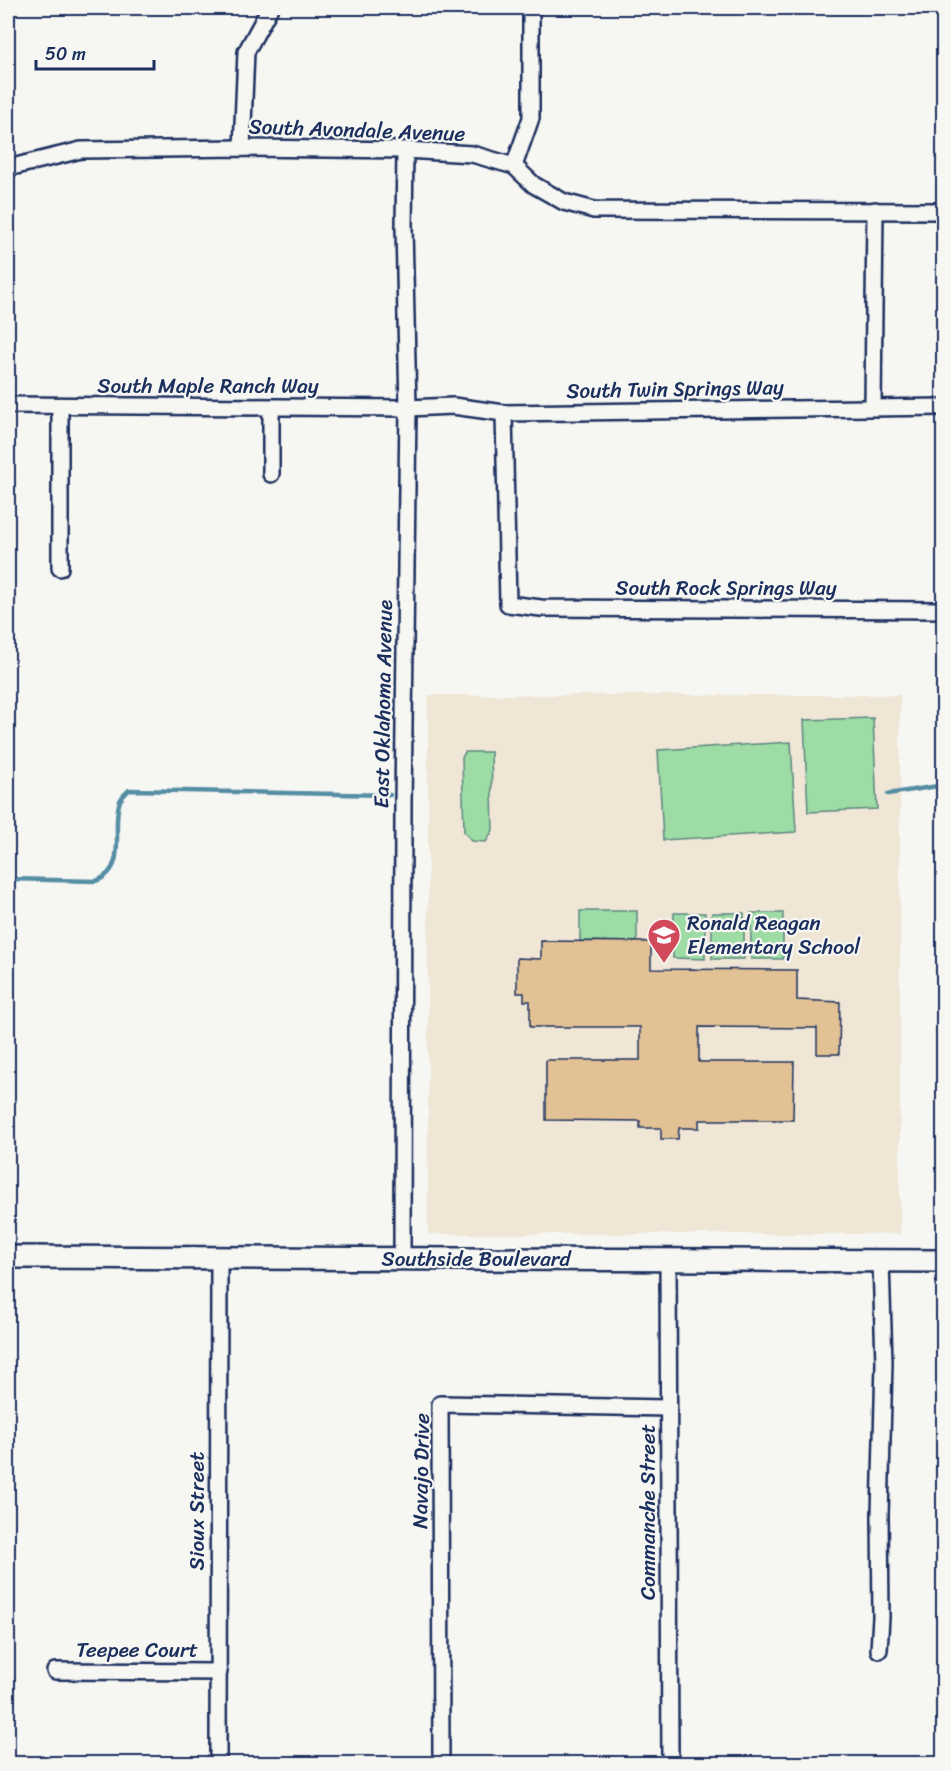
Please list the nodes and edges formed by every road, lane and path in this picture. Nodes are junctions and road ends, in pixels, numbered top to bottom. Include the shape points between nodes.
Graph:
1 (270, 8) edge
2 (531, 8) edge
3 (242, 148) junction
4 (405, 150) junction
5 (514, 166) junction
6 (8, 168) edge
7 (875, 210) junction
8 (944, 211) edge
9 (8, 405) edge
10 (60, 407) junction
11 (873, 407) junction
12 (944, 407) edge
13 (271, 408) junction
14 (408, 408) junction
15 (504, 413) junction
16 (271, 474) dead end
17 (60, 568) dead end
18 (944, 610) edge
19 (8, 1257) edge
20 (219, 1258) junction
21 (402, 1259) junction
22 (668, 1260) junction
23 (881, 1261) junction
24 (944, 1261) edge
25 (668, 1408) junction
26 (879, 1650) dead end
27 (56, 1671) dead end
28 (219, 1672) junction
29 (218, 1764) edge
30 (441, 1764) edge
31 (670, 1764) edge

1 - 3 street via 246,52
2 - 5 street via 531,118
3 - 4 street, South Avondale Avenue
3 - 6 street, South Avondale Avenue via 81,150
4 - 5 street, South Avondale Avenue via 472,154
4 - 14 street, East Oklahoma Avenue
5 - 7 street, South Avondale Avenue via 534,185 564,202 594,210
7 - 8 street, South Avondale Avenue
7 - 11 street
9 - 10 street, South Maple Ranch Way
10 - 13 street, South Maple Ranch Way
10 - 17 street
11 - 12 street, South Twin Springs Way
11 - 15 street, South Twin Springs Way
13 - 14 street, South Maple Ranch Way
13 - 16 street
14 - 15 street, South Twin Springs Way via 453,406
14 - 21 street, East Oklahoma Avenue
15 - 18 street, South Rock Springs Way via 508,604 541,608
19 - 20 main road, Southside Boulevard
20 - 21 main road, Southside Boulevard
20 - 28 street, Sioux Street
21 - 22 main road, Southside Boulevard
22 - 23 main road, Southside Boulevard
22 - 25 street, Commanche Street
23 - 24 main road, Southside Boulevard
23 - 26 street via 884,1363
25 - 30 street, Navajo Drive via 440,1404
25 - 31 street, Commanche Street
27 - 28 street, Teepee Court
28 - 29 street, Sioux Street

